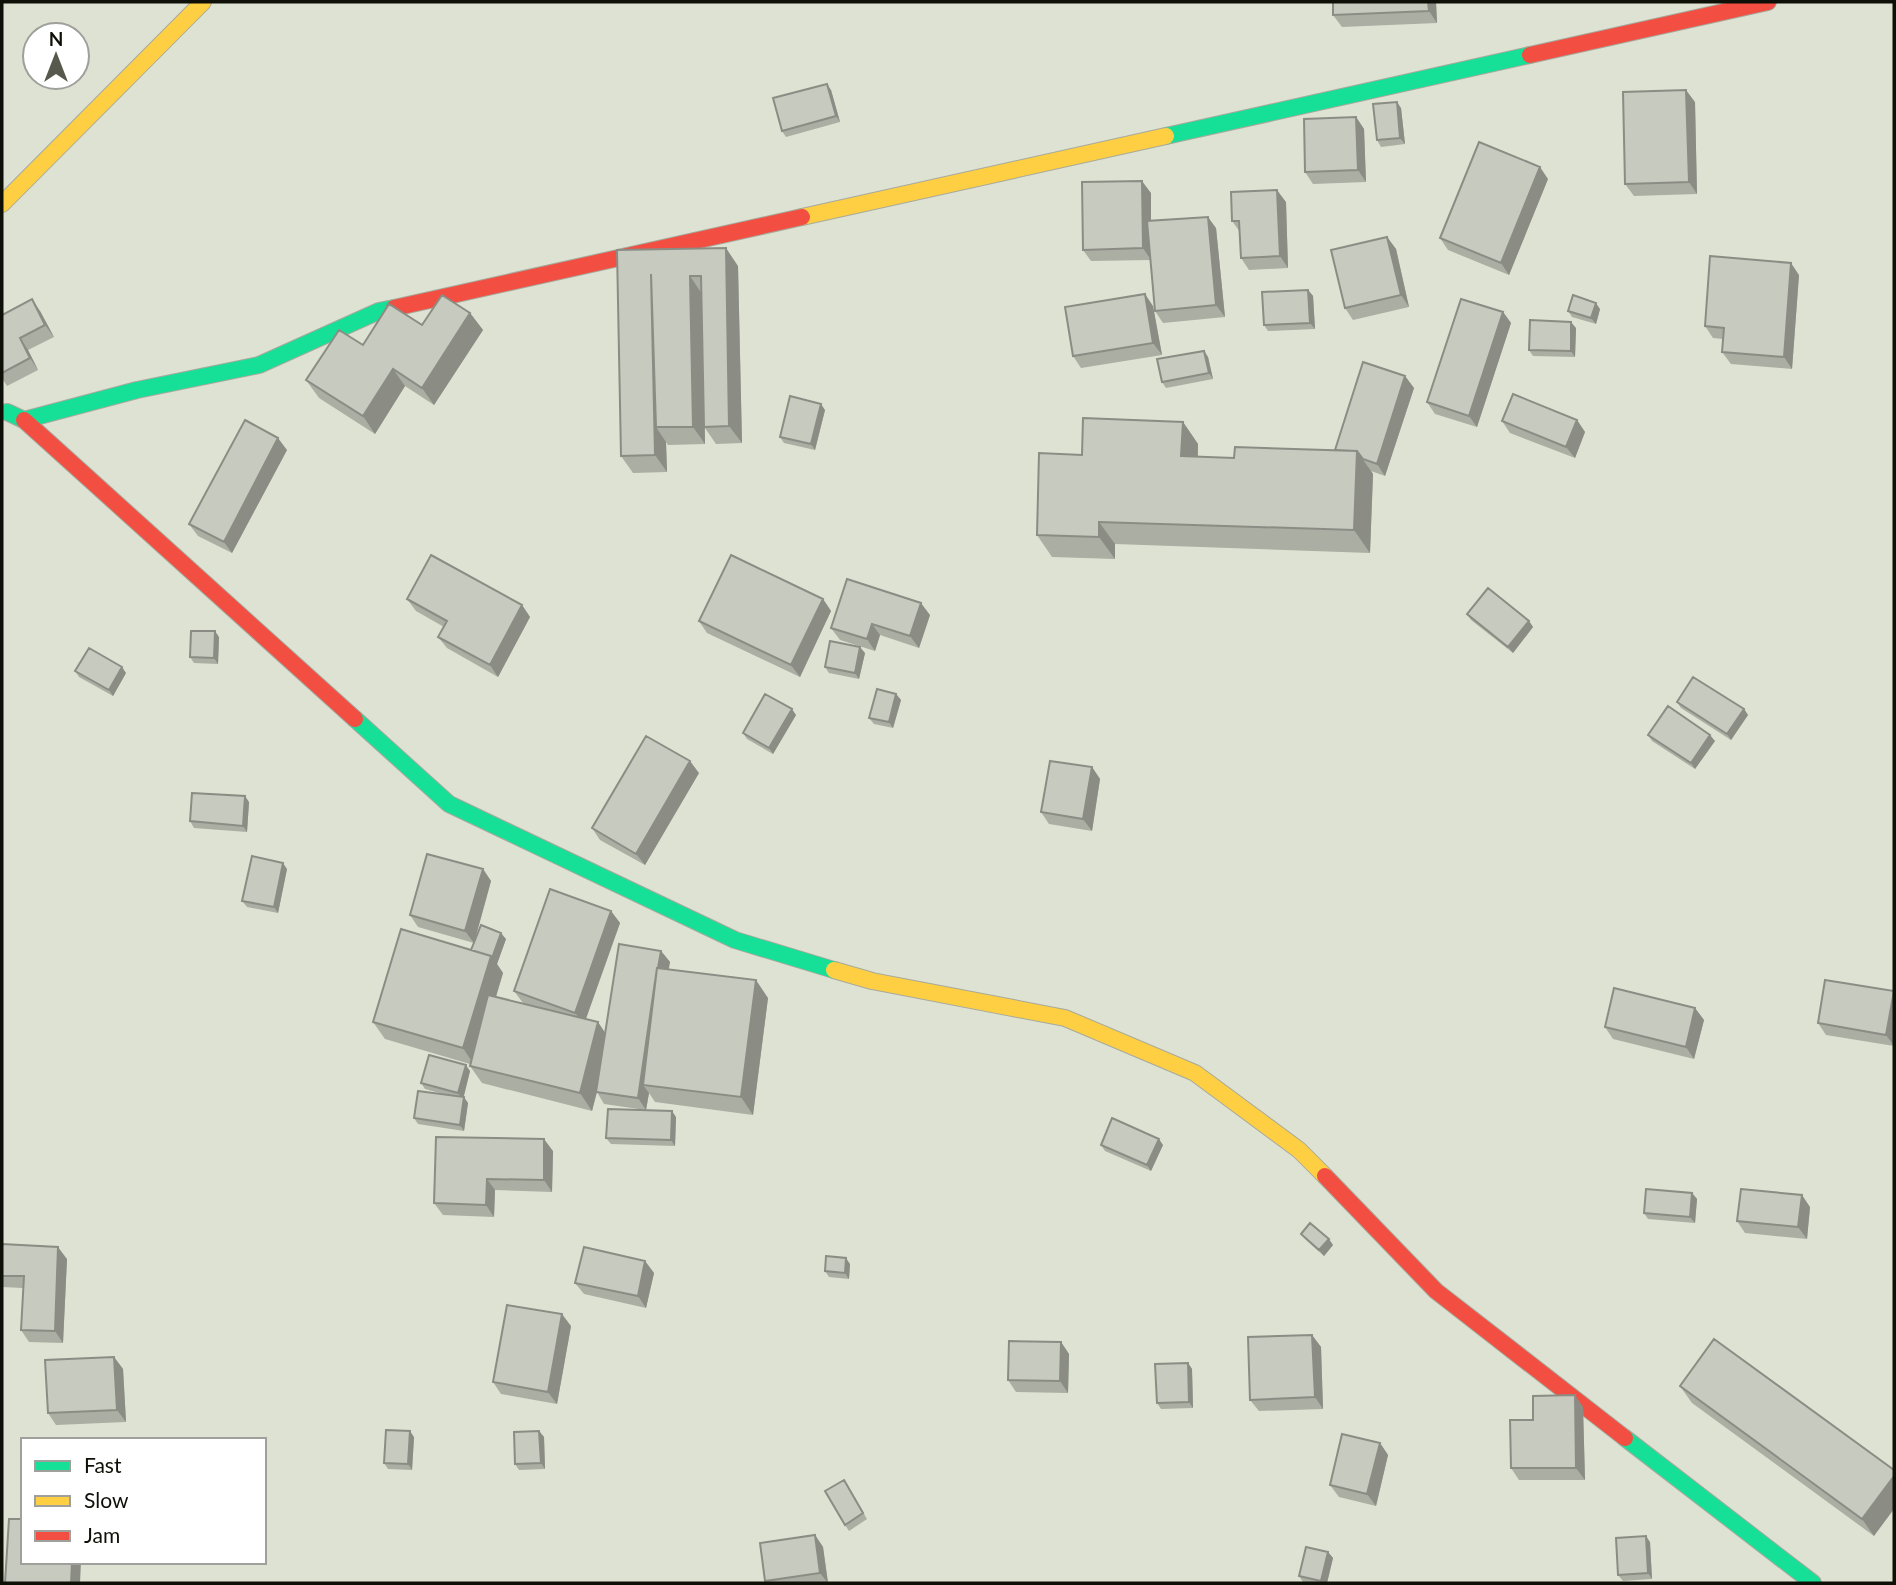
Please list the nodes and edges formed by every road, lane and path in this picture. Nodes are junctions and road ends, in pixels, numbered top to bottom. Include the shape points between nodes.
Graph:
1 (203, 2) edge
2 (1768, 2) edge
3 (2, 204) edge
4 (2, 409) edge
5 (24, 420) junction
6 (1813, 1583) edge

1 - 3 main road
2 - 5 main road via 379,311 259,365
4 - 5 main road
5 - 6 main road via 449,804 735,940 872,981 1065,1018 1195,1073 1299,1150 1436,1291

